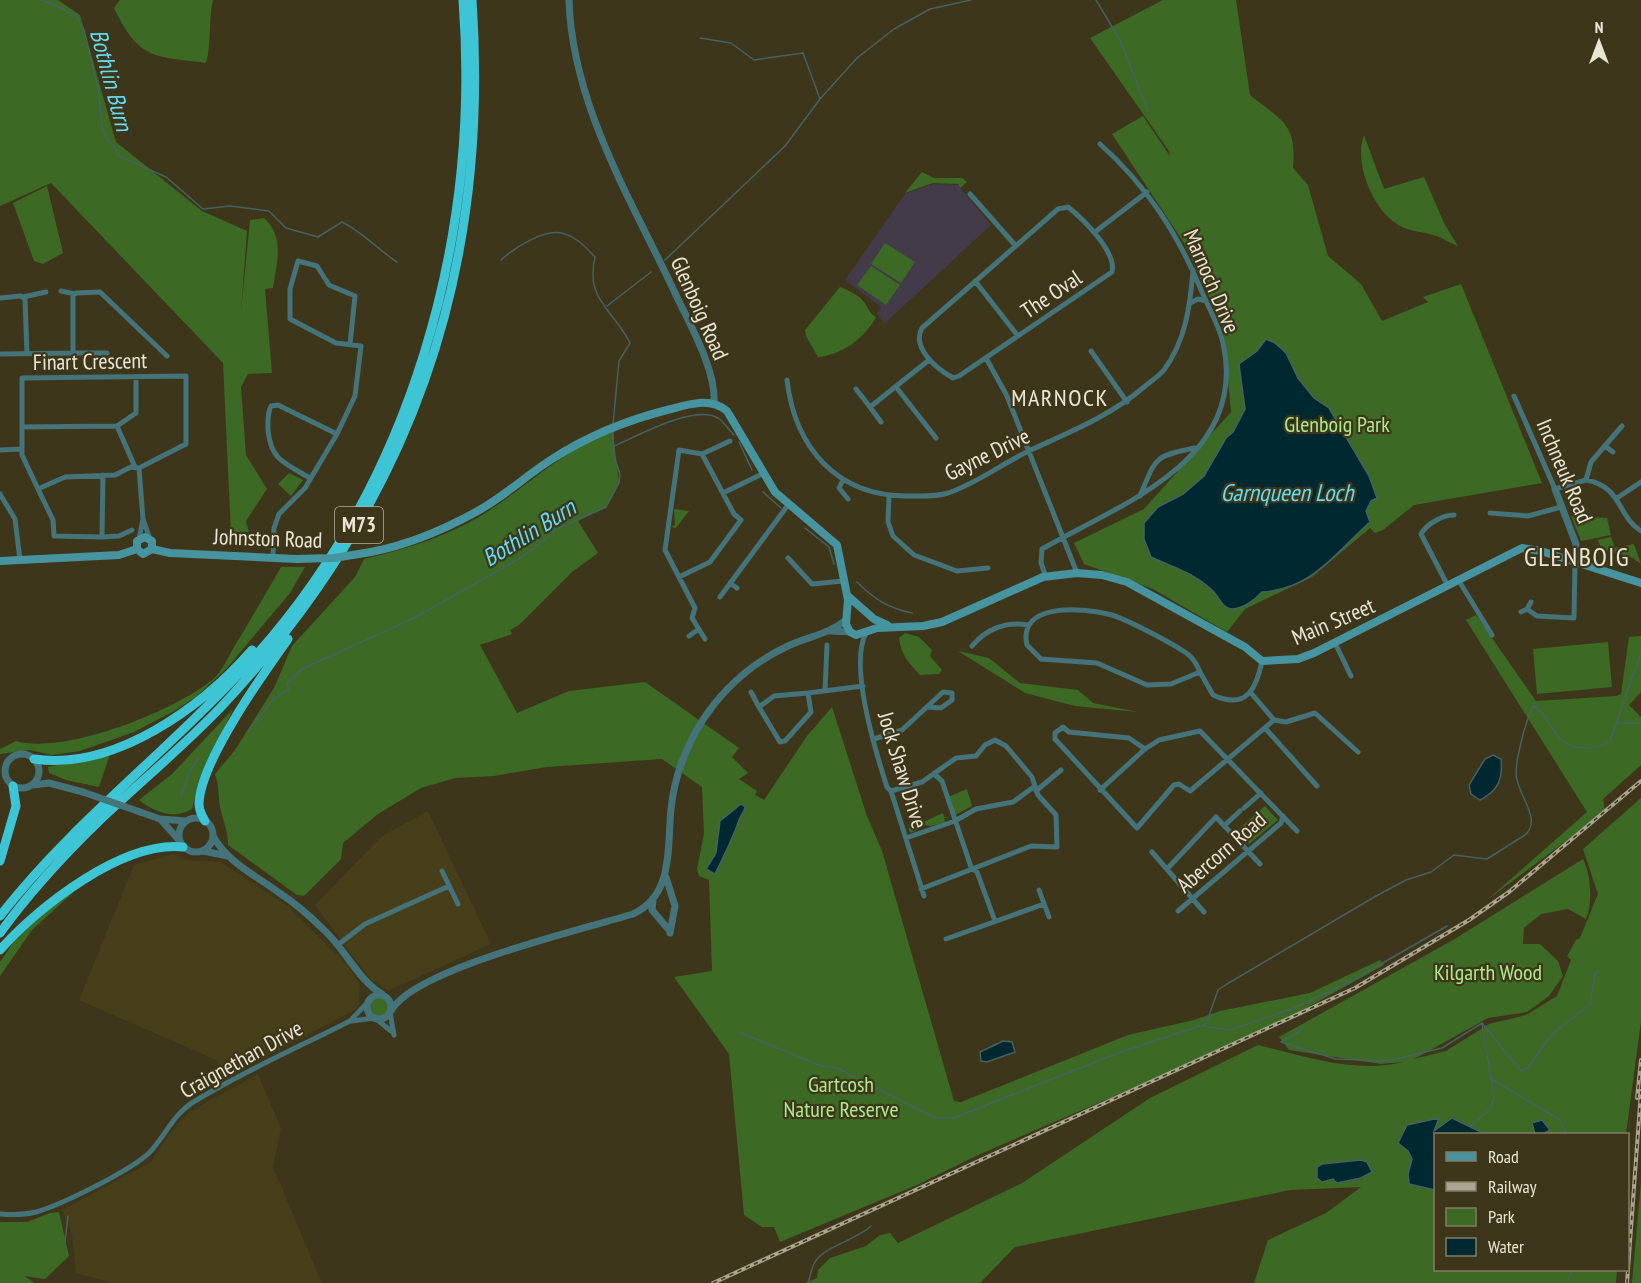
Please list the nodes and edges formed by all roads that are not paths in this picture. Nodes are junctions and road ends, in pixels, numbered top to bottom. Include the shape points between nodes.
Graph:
1 (462, 0) edge
2 (472, 0) edge
3 (569, 0) edge
4 (1100, 144) dead end
5 (1147, 192) junction
6 (970, 194) dead end
7 (1095, 232) junction
8 (1015, 245) junction
9 (1193, 270) junction
10 (975, 281) junction
11 (61, 291) dead end
12 (46, 292) dead end
13 (75, 294) junction
14 (23, 297) junction
15 (0, 298) edge
16 (1206, 301) junction
17 (1190, 303) junction
18 (1018, 336) junction
19 (350, 344) junction
20 (1091, 351) dead end
21 (107, 352) dead end
22 (73, 353) junction
23 (0, 354) edge
24 (27, 354) junction
25 (167, 356) dead end
26 (986, 358) junction
27 (929, 360) junction
28 (136, 377) junction
29 (787, 380) dead end
30 (896, 387) junction
31 (856, 389) dead end
32 (1514, 396) dead end
33 (1127, 402) junction
34 (714, 404) junction
35 (870, 407) junction
36 (881, 422) dead end
37 (117, 426) junction
38 (1622, 426) dead end
39 (22, 428) junction
40 (337, 434) junction
41 (936, 438) dead end
42 (730, 441) dead end
43 (1605, 446) junction
44 (1195, 448) junction
45 (22, 449) junction
46 (0, 450) edge
47 (1030, 450) junction
48 (1613, 452) dead end
49 (702, 454) junction
50 (137, 468) junction
51 (762, 474) junction
52 (103, 476) junction
53 (310, 478) junction
54 (843, 480) junction
55 (1586, 480) junction
56 (1641, 482) edge
57 (38, 489) junction
58 (1555, 489) junction
59 (723, 493) junction
60 (0, 494) edge
61 (889, 496) junction
62 (1140, 498) junction
63 (1617, 498) junction
64 (848, 499) dead end
65 (3, 504) edge
66 (788, 505) junction
67 (1561, 507) junction
68 (1490, 513) dead end
69 (1454, 515) dead end
70 (143, 519) junction
71 (132, 530) dead end
72 (1641, 531) edge
73 (1064, 536) junction
74 (102, 537) junction
75 (139, 539) junction
76 (150, 539) junction
77 (137, 549) junction
78 (152, 549) junction
79 (333, 550) junction
80 (273, 557) junction
81 (788, 558) dead end
82 (20, 560) junction
83 (0, 561) edge
84 (1575, 562) junction
85 (336, 564) junction
86 (988, 568) dead end
87 (1077, 573) junction
88 (679, 577) junction
89 (1046, 577) junction
90 (843, 581) junction
91 (1460, 581) junction
92 (730, 583) junction
93 (1641, 583) edge
94 (1448, 586) junction
95 (737, 588) dead end
96 (847, 595) junction
97 (720, 597) dead end
98 (1531, 602) dead end
99 (862, 610) junction
100 (870, 616) junction
101 (847, 618) junction
102 (1028, 625) junction
103 (891, 626) junction
104 (699, 629) junction
105 (827, 632) junction
106 (851, 633) junction
107 (867, 633) junction
108 (1492, 635) dead end
109 (689, 636) dead end
110 (705, 639) dead end
111 (1335, 643) junction
112 (826, 645) dead end
113 (972, 645) dead end
114 (861, 652) junction
115 (1262, 661) junction
116 (1200, 672) junction
117 (1351, 676) dead end
118 (863, 686) junction
119 (751, 692) dead end
120 (825, 692) junction
121 (808, 693) junction
122 (1251, 693) junction
123 (759, 707) junction
124 (927, 707) junction
125 (1274, 720) junction
126 (1265, 728) junction
127 (874, 739) junction
128 (1145, 748) junction
129 (1358, 752) dead end
130 (1228, 758) junction
131 (34, 759) junction
132 (4, 760) edge
133 (39, 768) junction
134 (1061, 770) dead end
135 (2, 774) edge
136 (934, 774) junction
137 (32, 785) junction
138 (59, 785) junction
139 (13, 786) junction
140 (1317, 786) dead end
141 (1036, 789) junction
142 (1100, 790) junction
143 (891, 791) junction
144 (1261, 793) junction
145 (1283, 816) junction
146 (160, 819) junction
147 (205, 821) junction
148 (955, 821) junction
149 (186, 822) junction
150 (1225, 825) junction
151 (1297, 831) dead end
152 (213, 836) junction
153 (906, 838) junction
154 (181, 844) junction
155 (203, 851) junction
156 (1249, 851) junction
157 (1152, 852) dead end
158 (228, 856) junction
159 (0, 861) edge
160 (1260, 864) dead end
161 (973, 869) junction
162 (1167, 869) junction
163 (442, 871) dead end
164 (666, 875) junction
165 (449, 886) junction
166 (921, 889) junction
167 (1039, 890) dead end
168 (924, 896) dead end
169 (655, 898) junction
170 (1192, 898) junction
171 (672, 899) junction
172 (458, 904) dead end
173 (1044, 904) junction
174 (1178, 911) dead end
175 (1204, 912) dead end
176 (672, 913) junction
177 (633, 914) junction
178 (0, 916) edge
179 (658, 916) junction
180 (1049, 917) dead end
181 (995, 921) junction
182 (0, 933) edge
183 (946, 939) dead end
184 (339, 944) junction
185 (0, 950) edge
186 (364, 980) junction
187 (408, 992) junction
188 (382, 994) junction
189 (367, 1003) junction
190 (391, 1011) junction
191 (374, 1018) junction
192 (350, 1021) junction
193 (0, 1214) edge

1 - 79 highway, M73 via 466,135 446,276 428,347 406,406 371,482
2 - 85 highway, M73 via 474,136 467,219 455,279 435,353 401,445
3 - 34 street, Glenboig Road via 573,40 590,106 696,338 712,383
4 - 5 street, Marnoch Drive
5 - 7 street
5 - 9 street, Marnoch Drive
6 - 8 street
7 - 8 street, The Oval via 1065,207
7 - 18 street, The Oval via 1111,260 1112,272
8 - 10 street, The Oval
9 - 16 street, Marnoch Drive
9 - 17 street, Gayne Drive
10 - 18 street
10 - 27 street, The Oval via 922,328 919,338
11 - 13 street
12 - 14 street
13 - 22 street
13 - 25 street via 100,292
14 - 15 street
14 - 24 street
16 - 17 street
16 - 44 street, Marnoch Drive via 1223,344 1226,396 1215,422
17 - 33 street, Gayne Drive via 1183,335 1164,370
18 - 26 street, The Oval
19 - 19 street via 336,343 290,319 290,289 298,261 316,266 329,285 355,296
19 - 40 street via 361,346 358,383
20 - 33 street
21 - 22 street
22 - 24 street
23 - 24 street
26 - 27 street, The Oval via 953,378
26 - 47 street
27 - 30 street
28 - 37 street via 136,413
28 - 39 street, Finart Crescent via 22,378
28 - 50 street, Finart Crescent via 186,376 185,446
29 - 54 street, Gayne Drive via 801,435 831,472
30 - 35 street
30 - 41 street
31 - 35 street
32 - 58 street, Inchneuk Road
33 - 47 street, Gayne Drive via 1100,419
34 - 51 main road via 727,411 738,426
34 - 80 main road, Johnston Road, bridge via 703,402 676,408 602,431 547,462 475,513 431,534 371,552 334,558
35 - 36 street
37 - 39 street
37 - 50 street
38 - 43 street
39 - 45 street, Finart Crescent
40 - 53 street
40 - 53 street via 278,405 271,406 267,416 271,450
42 - 49 street
43 - 48 street
43 - 55 street via 1588,465
44 - 62 street, Marnoch Drive
44 - 62 street via 1166,454 1158,460 1150,469
45 - 46 street
45 - 57 street, Finart Crescent
47 - 61 street, Gayne Drive via 948,493
47 - 73 street
49 - 59 street
49 - 88 street via 679,450 665,550
50 - 52 street, Finart Crescent
50 - 70 street
51 - 59 street
51 - 66 main road
52 - 57 street, Finart Crescent via 64,477
52 - 74 street
53 - 80 street via 275,521
54 - 61 street, Gayne Drive
54 - 64 street via 839,488
55 - 58 street
55 - 63 street via 1605,486
56 - 63 street
57 - 74 street via 52,520 54,536
58 - 67 street, Inchneuk Road
59 - 88 street via 741,520 710,562
60 - 65 street
61 - 86 street via 888,522 893,536 914,555 957,571
62 - 73 street, Marnoch Drive
63 - 72 street
65 - 82 street via 18,531
66 - 90 main road via 834,540 841,556
66 - 92 street
67 - 68 street via 1528,516
67 - 84 street, Inchneuk Road via 1576,544
69 - 94 street via 1446,515 1421,534
70 - 75 street
70 - 76 street
71 - 74 street
73 - 87 street
73 - 89 street, Marnoch Drive via 1042,549
75 - 76 main road
75 - 77 main road
76 - 78 main road
77 - 78 main road, Johnston Road via 143,554
77 - 82 main road, Johnston Road via 118,555
78 - 80 main road, Johnston Road
79 - 131 highway via 258,644 195,705 154,730 108,749 57,760
79 - 178 highway, M73 via 251,661 76,830
81 - 90 street via 812,584
82 - 83 main road, Johnston Road
84 - 91 main road, Main Street via 1522,549
84 - 93 main road, Main Street
84 - 98 street via 1574,618 1537,616 1524,611
85 - 147 highway via 218,750 199,802
85 - 182 highway, M73 via 282,639 221,707 75,844
87 - 89 main road
87 - 115 main road via 1127,582 1245,647
88 - 104 street via 695,608 692,618
89 - 103 main road via 942,622
90 - 96 main road
91 - 94 main road, Main Street
91 - 108 street
92 - 95 street
92 - 97 street
94 - 111 main road, Main Street
96 - 99 main road
96 - 101 main road
99 - 100 main road
99 - 101 main road via 854,610
100 - 103 main road
100 - 107 main road via 872,624
101 - 105 street
101 - 106 main road
102 - 113 street via 1008,623 981,635
102 - 116 street via 1034,616 1045,612 1108,614 1186,654
102 - 116 street via 1027,645 1041,659 1097,663 1147,685 1172,684
103 - 107 main road
104 - 109 street
104 - 110 street
105 - 106 street
105 - 164 street via 787,646 758,663 733,683 703,720 677,776
106 - 107 main road
106 - 114 street
107 - 114 street
111 - 115 main road, Main Street via 1298,659
111 - 117 street
112 - 120 street
114 - 118 street, Jock Shaw Drive
115 - 122 street
116 - 122 street via 1206,687 1220,698 1240,699
118 - 120 street
118 - 127 street, Jock Shaw Drive
119 - 123 street
120 - 121 street
121 - 123 street via 774,696
121 - 123 street via 811,712 785,741 777,739
122 - 125 street
124 - 124 street via 943,692 953,696 942,708
124 - 127 street via 902,730
125 - 126 street
125 - 129 street via 1286,722 1315,713
126 - 130 street
126 - 140 street
127 - 143 street, Jock Shaw Drive
128 - 130 street via 1163,739 1200,731
128 - 142 street
128 - 142 street via 1129,738 1069,732 1063,727 1055,733 1054,739
130 - 142 street via 1190,791 1174,785 1137,828
130 - 144 street via 1231,766
131 - 132 street via 19,754
131 - 133 street
132 - 135 street
133 - 137 street
133 - 138 street
134 - 141 street
135 - 139 street
136 - 141 street via 948,761 976,756 995,740 1006,746 1032,777
136 - 143 street via 922,782
136 - 148 street via 942,782
137 - 138 street
137 - 139 street
138 - 146 street, bridge
139 - 159 highway via 16,806
141 - 148 street via 1018,800 976,809
141 - 161 street via 1057,818 1057,847 1031,846
143 - 153 street, Jock Shaw Drive
144 - 145 street
144 - 150 street
145 - 151 street
145 - 156 street, Abercorn Road via 1281,823
146 - 149 street
146 - 154 street
147 - 149 street via 195,818
147 - 152 street
148 - 153 street
148 - 161 street
149 - 154 street via 180,828
150 - 156 street
150 - 162 street via 1216,817
152 - 155 street
152 - 158 street
153 - 166 street, Jock Shaw Drive
154 - 155 street via 193,852
154 - 185 highway via 156,849 94,874 38,912
155 - 158 street
156 - 160 street
156 - 170 street, Abercorn Road
157 - 162 street
158 - 184 street via 300,908
161 - 166 street
161 - 181 street
162 - 170 street
163 - 165 street
164 - 169 street
164 - 171 street
165 - 172 street
165 - 184 street via 365,924
166 - 168 street, Jock Shaw Drive
167 - 173 street
169 - 171 street via 663,894
169 - 177 street
169 - 179 street via 652,906
170 - 174 street, Abercorn Road
170 - 175 street
171 - 176 street
173 - 180 street
173 - 181 street
176 - 179 street
176 - 179 street via 670,932
177 - 179 street
177 - 187 street via 489,956
181 - 183 street
184 - 186 street
186 - 188 street
186 - 189 street
187 - 188 street
187 - 190 street
188 - 189 street via 372,996
188 - 190 street via 391,1003
189 - 191 street
189 - 192 street, Craignethan Drive
190 - 191 street via 386,1017
190 - 191 street via 393,1033
191 - 192 street, Craignethan Drive
192 - 193 street, Craignethan Drive via 194,1102 170,1123 149,1153 116,1174 37,1212

